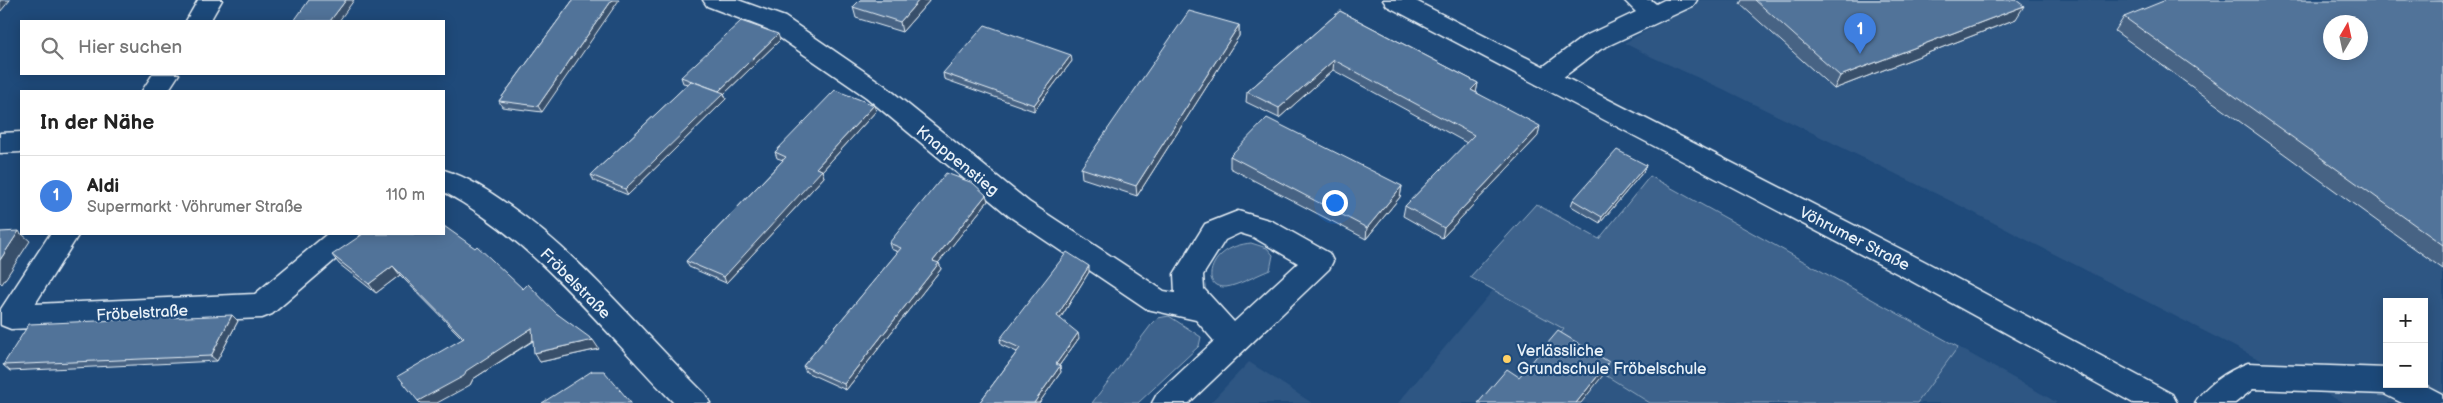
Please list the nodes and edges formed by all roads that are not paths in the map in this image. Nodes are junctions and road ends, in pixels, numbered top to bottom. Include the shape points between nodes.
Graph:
1 (210, 0) edge
2 (715, 0) edge
3 (1396, 0) edge
4 (1685, 0) edge
5 (1645, 7) edge
6 (199, 20) edge
7 (165, 75) edge
8 (1545, 78) junction
9 (156, 90) edge
10 (20, 142) edge
11 (0, 143) edge
12 (445, 181) edge
13 (64, 235) edge
14 (345, 235) edge
15 (1205, 310) junction
16 (1232, 342) junction
17 (2383, 382) edge
18 (2402, 388) edge
19 (694, 403) edge
20 (1168, 403) edge
21 (2162, 403) edge
22 (2211, 403) edge
23 (2431, 403) edge

1 - 6 street
2 - 15 street, Knappenstieg via 776,23 808,44 876,91 1019,209 1157,301
3 - 8 street, Vöhrumer Straße
4 - 5 street
5 - 8 street
7 - 9 street
8 - 21 street, Vöhrumer Straße via 1914,269
10 - 11 street
12 - 19 street, Fröbelstraße via 484,202 534,241
13 - 14 street, Fröbelstraße via 11,317 262,306
15 - 16 street
15 - 16 street via 1190,293 1188,274 1215,232 1238,222 1262,229 1320,261
16 - 20 street
17 - 22 street via 2248,376
18 - 23 street

